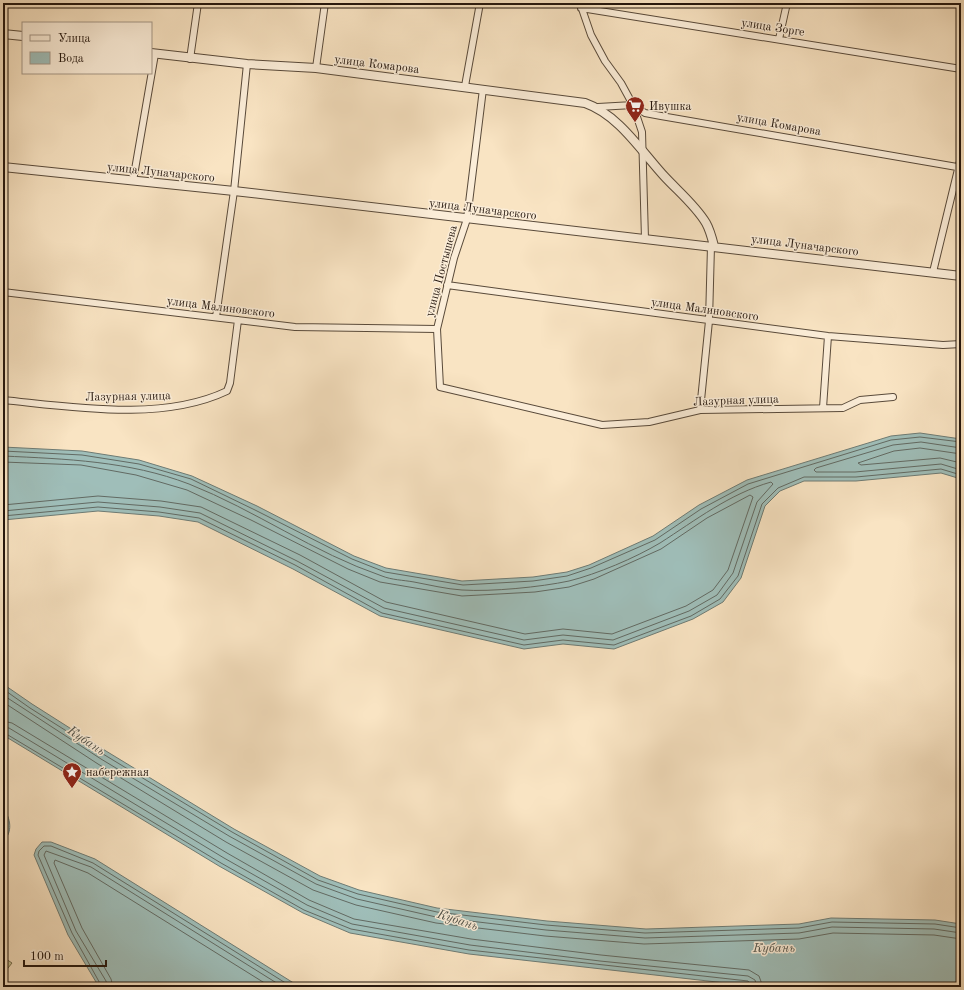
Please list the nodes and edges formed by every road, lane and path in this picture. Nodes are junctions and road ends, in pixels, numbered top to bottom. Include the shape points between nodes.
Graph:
1 (198, 3) edge
2 (325, 3) edge
3 (480, 3) edge
4 (787, 3) edge
5 (580, 5) edge
6 (3, 34) edge
7 (22, 36) edge
8 (780, 39) junction
9 (153, 54) edge
10 (190, 59) junction
11 (247, 64) junction
12 (316, 68) junction
13 (961, 69) edge
14 (150, 74) edge
15 (465, 86) junction
16 (483, 89) junction
17 (633, 105) junction
18 (598, 107) junction
19 (644, 154) junction
20 (961, 157) edge
21 (957, 166) junction
22 (3, 167) edge
23 (133, 181) junction
24 (954, 183) junction
25 (961, 184) edge
26 (234, 191) junction
27 (467, 219) junction
28 (644, 239) junction
29 (713, 246) junction
30 (933, 272) junction
31 (961, 276) edge
32 (447, 285) junction
33 (3, 292) edge
34 (216, 317) junction
35 (238, 320) junction
36 (709, 321) junction
37 (437, 329) junction
38 (828, 336) junction
39 (961, 344) edge
40 (440, 387) joint
41 (893, 397) dead end
42 (3, 400) edge
43 (822, 408) junction
44 (700, 410) junction

1 - 10 street
2 - 12 street
3 - 15 street
4 - 8 street
5 - 8 street, улица Зорге
5 - 17 street via 591,35
6 - 7 street
8 - 13 street, улица Зорге
9 - 10 street, улица Комарова
10 - 11 street, улица Комарова
11 - 12 street, улица Комарова
11 - 26 street
12 - 15 street, улица Комарова
14 - 23 street
15 - 16 street, улица Комарова
16 - 18 street, улица Комарова
16 - 27 street, улица Постышева
17 - 18 street, улица Комарова
17 - 19 street via 642,132
17 - 21 street, улица Комарова via 645,113
18 - 19 street, улица Комарова via 623,128
19 - 28 street
19 - 29 street, улица Комарова via 699,214 710,232
20 - 21 street
21 - 24 street
22 - 23 street, улица Луначарского
23 - 26 street, улица Луначарского
24 - 25 street
24 - 30 street
26 - 27 street, улица Луначарского
26 - 34 street
27 - 28 street, улица Луначарского
27 - 32 street, улица Постышева
28 - 29 street, улица Луначарского
29 - 30 street, улица Луначарского
29 - 36 street
30 - 31 street, улица Луначарского
32 - 36 street, улица Малиновского
32 - 37 street, улица Постышева
33 - 34 street, улица Малиновского
34 - 35 street, улица Малиновского
35 - 37 street, улица Малиновского via 295,327
35 - 42 street, Лазурная улица via 230,383 227,391 214,397 169,408 84,409
36 - 38 street, улица Малиновского
36 - 44 street
37 - 40 street, улица Постышева
38 - 39 street, улица Малиновского via 943,345
38 - 43 street
40 - 44 street, Лазурная улица via 602,425 649,422
41 - 43 street, Лазурная улица via 860,400 843,408
43 - 44 street, Лазурная улица

